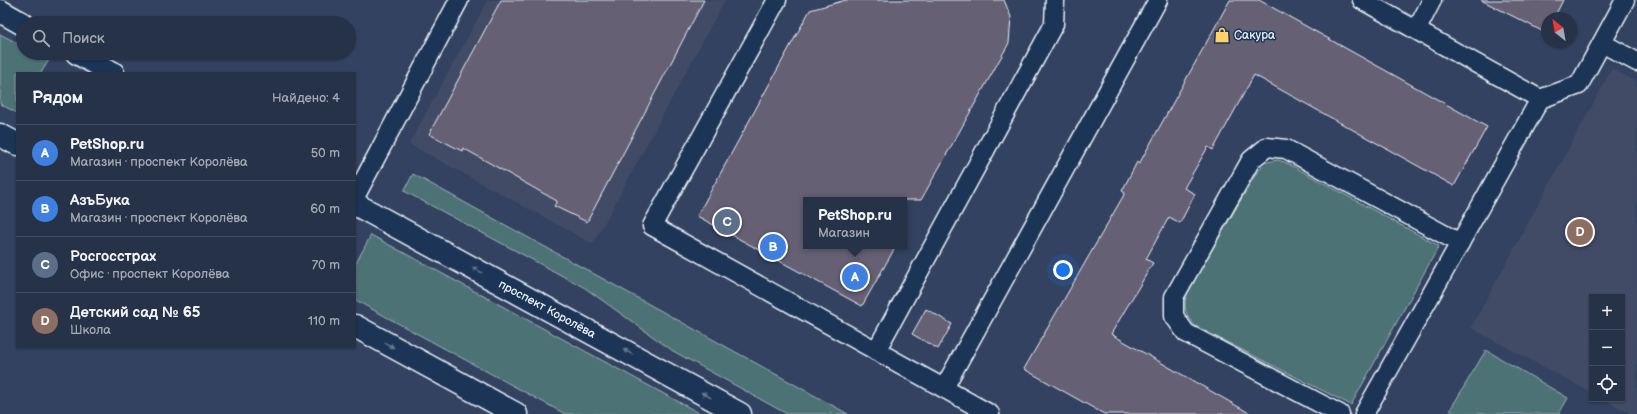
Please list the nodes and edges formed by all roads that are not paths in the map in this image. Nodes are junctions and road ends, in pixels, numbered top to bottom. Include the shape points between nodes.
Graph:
1 (459, 0) edge
2 (777, 0) edge
3 (1055, 0) edge
4 (1158, 0) edge
5 (1362, 0) edge
6 (1432, 0) edge
7 (1625, 0) edge
8 (0, 11) edge
9 (16, 20) edge
10 (1416, 30) junction
11 (1602, 43) junction
12 (90, 60) edge
13 (1637, 62) edge
14 (111, 72) edge
15 (1540, 98) junction
16 (0, 135) edge
17 (16, 143) edge
18 (356, 194) edge
19 (356, 205) edge
20 (1460, 244) junction
21 (356, 327) edge
22 (876, 350) junction
23 (944, 388) junction
24 (516, 414) edge
25 (740, 414) edge
26 (990, 414) edge
27 (1340, 414) edge
28 (1364, 414) edge

1 - 18 lane
2 - 22 lane via 652,226
3 - 22 lane via 1054,24
4 - 23 lane
5 - 10 lane
6 - 10 lane
7 - 11 lane
8 - 9 street
10 - 15 lane
11 - 13 lane
11 - 15 lane via 1579,85
12 - 14 street
15 - 20 lane
16 - 17 street
25 -> 19 street, проспект Королёва
20 - 27 lane via 1286,149 1267,147 1251,160 1174,297 1174,316 1186,333
20 - 28 lane
21 -> 24 street
22 - 23 lane
23 - 26 lane

